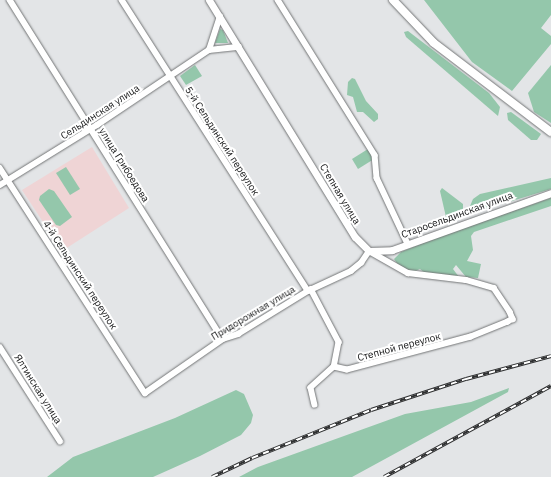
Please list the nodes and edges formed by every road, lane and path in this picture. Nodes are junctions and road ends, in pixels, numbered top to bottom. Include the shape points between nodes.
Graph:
1 (10, 0) edge
2 (122, 0) edge
3 (209, 0) edge
4 (278, 0) edge
5 (393, 0) edge
6 (220, 17) junction
7 (239, 47) junction
8 (208, 50) junction
9 (170, 76) junction
10 (92, 129) junction
11 (551, 132) edge
12 (0, 168) edge
13 (8, 180) junction
14 (0, 186) edge
15 (551, 192) edge
16 (408, 244) junction
17 (369, 251) junction
18 (310, 290) junction
19 (513, 319) joint
20 (223, 339) junction
21 (0, 347) edge
22 (334, 368) junction
23 (145, 393) joint
24 (315, 405) dead end
25 (60, 441) dead end

1 - 10 street, улица Грибоедова
2 - 9 street, 5-й Сельдинский переулок
3 - 6 street, Степная улица
4 - 16 street via 375,155 377,178
5 - 11 main road via 434,42
6 - 7 street, Степная улица
6 - 8 street
7 - 8 street, Сельдинская улица
7 - 17 street, Степная улица via 355,237
8 - 9 street, Сельдинская улица
9 - 10 street, Сельдинская улица
9 - 18 street, 5-й Сельдинский переулок
10 - 13 street, Сельдинская улица
10 - 20 street, улица Грибоедова
12 - 13 street, 4-й Сельдинский переулок
13 - 14 street, Сельдинская улица
13 - 23 street, 4-й Сельдинский переулок
15 - 16 street, Старосельдинская улица
16 - 17 street, Старосельдинская улица via 380,252
17 - 18 street, Придорожная улица via 361,263 351,271
17 - 19 street, Степная улица via 408,273 466,280 494,288 502,296
18 - 20 street, Придорожная улица via 238,334
18 - 22 street, 5-й Сельдинский переулок via 339,342
19 - 22 street, Степной переулок via 471,337 446,344 347,370
20 - 23 street, Придорожная улица
21 - 25 street, Ялтинская улица
22 - 24 street via 311,388

